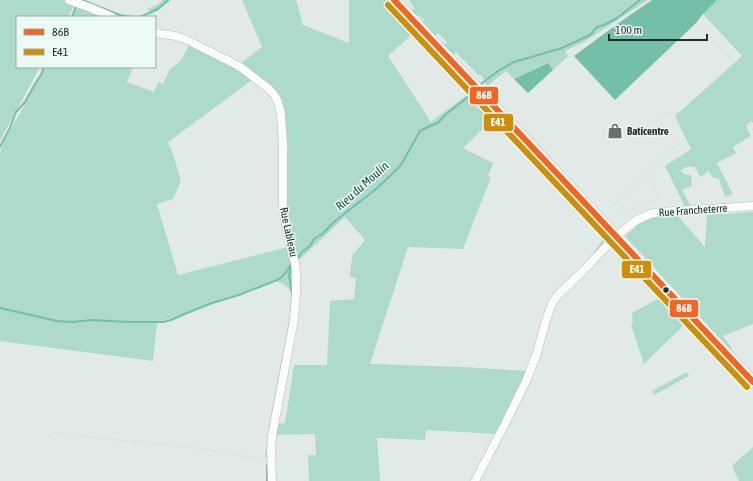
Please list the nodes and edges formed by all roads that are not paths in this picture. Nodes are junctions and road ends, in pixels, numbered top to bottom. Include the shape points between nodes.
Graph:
1 (68, 0) edge
2 (394, 0) edge
3 (110, 16) edge
4 (156, 33) edge
5 (753, 206) edge
6 (616, 236) junction
7 (753, 382) edge
8 (272, 481) edge
9 (475, 481) edge

1 - 3 street
2 - 6 main road
4 - 8 street, Rue Lableau via 187,40 239,66 269,90 278,102 283,144 283,205 295,263 296,294 294,320 272,436
5 - 6 street, Rue Francheterre via 650,214 637,220
6 - 7 main road
6 - 9 street via 553,302 527,379

